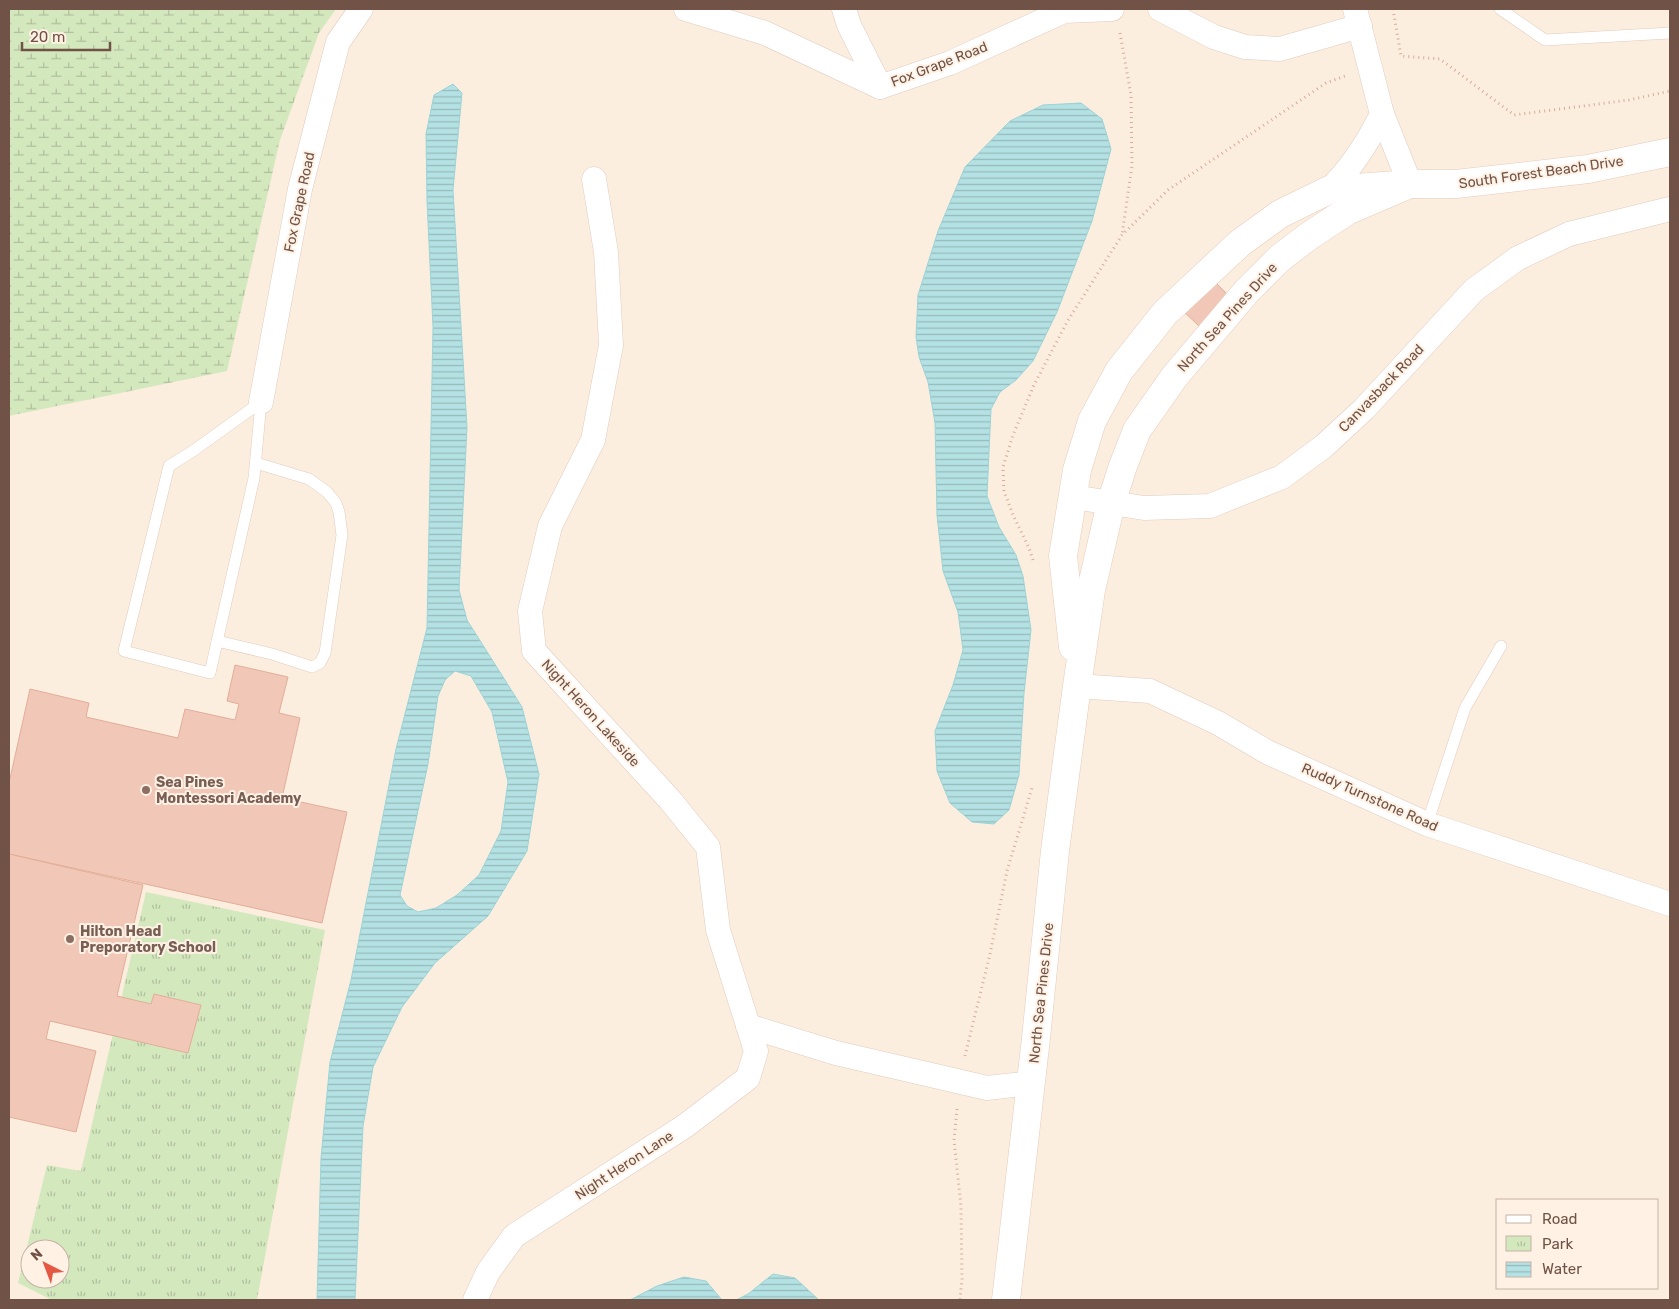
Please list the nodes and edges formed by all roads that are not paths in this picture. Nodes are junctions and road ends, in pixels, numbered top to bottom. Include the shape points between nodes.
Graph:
1 (360, 9) edge
2 (686, 9) edge
3 (844, 9) edge
4 (1160, 9) edge
5 (1500, 9) edge
6 (1116, 18) edge
7 (1358, 18) edge
8 (1670, 33) edge
9 (880, 87) junction
10 (1382, 114) junction
11 (1670, 152) edge
12 (594, 179) dead end
13 (1410, 184) junction
14 (1329, 190) junction
15 (1670, 209) edge
16 (261, 402) junction
17 (256, 463) junction
18 (1073, 497) junction
19 (1111, 503) junction
20 (217, 641) junction
21 (1501, 646) dead end
22 (1077, 686) junction
23 (1427, 824) junction
24 (1670, 904) edge
25 (748, 1026) junction
26 (1031, 1083) junction
27 (475, 1300) edge
28 (1007, 1300) edge

1 - 16 street, Fox Grape Road via 338,42 300,189
2 - 9 street, Fox Grape Road via 764,33
3 - 9 street
4 - 7 street via 1214,37 1245,48 1280,49
5 - 8 lane via 1545,40
6 - 9 street, Fox Grape Road via 1064,11 950,63
7 - 10 street
10 - 13 street
10 - 14 street via 1359,156
11 - 13 street, South Forest Beach Drive via 1588,169 1456,184
12 - 25 street, Night Heron Lakeside via 606,252 612,345 593,440 550,526 530,611 534,651 670,800 708,847 718,930
13 - 14 street, North Sea Pines Drive
13 - 19 street, North Sea Pines Drive via 1347,211 1280,258 1247,291 1175,376 1137,430
14 - 18 street, North Sea Pines Drive via 1280,214 1240,243 1165,313 1120,371 1092,421 1077,470
15 - 19 street, Canvasback Road via 1569,234 1518,258 1474,290 1364,409 1324,446 1282,477 1210,506 1144,508
16 - 17 lane
16 - 20 lane via 169,466 124,651 210,673
17 - 20 lane
17 - 20 lane via 309,479 336,503 342,535 325,653 320,663 312,667
18 - 19 street, Canvasback Road
18 - 22 street, North Sea Pines Drive via 1063,556
19 - 22 street, North Sea Pines Drive via 1091,590
21 - 23 lane via 1465,708
22 - 23 street, Ruddy Turnstone Road via 1150,691 1218,723 1267,752
22 - 26 street, North Sea Pines Drive via 1054,852
23 - 24 street, Ruddy Turnstone Road
25 - 26 street via 836,1053 987,1088
25 - 27 street, Night Heron Lane via 756,1051 748,1078 685,1126 514,1236 488,1272
26 - 28 street, North Sea Pines Drive

